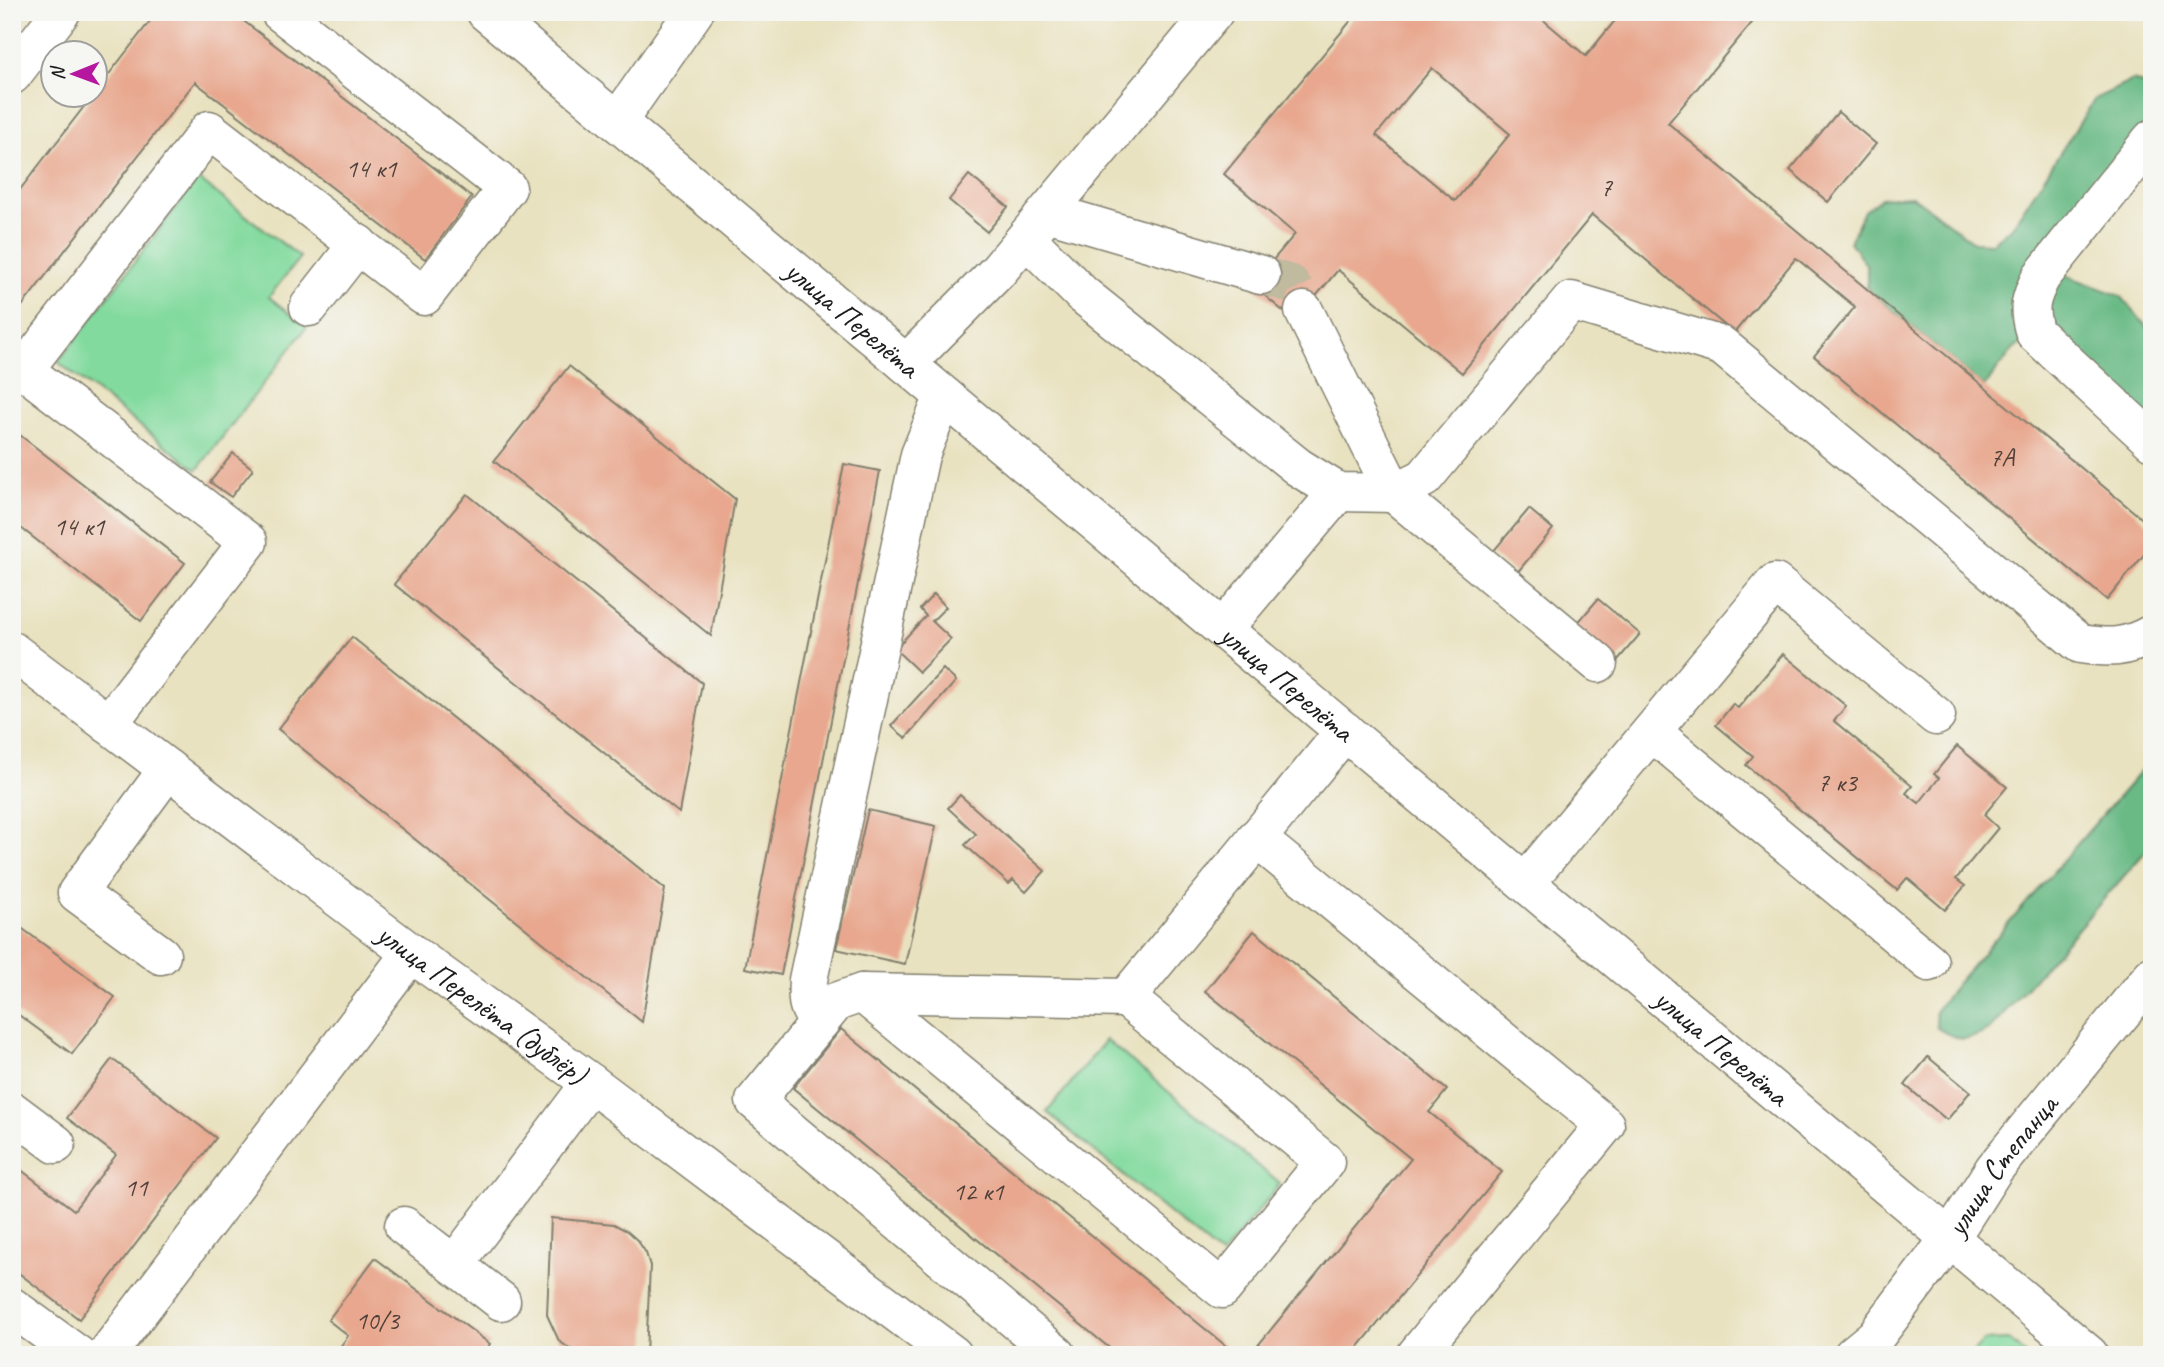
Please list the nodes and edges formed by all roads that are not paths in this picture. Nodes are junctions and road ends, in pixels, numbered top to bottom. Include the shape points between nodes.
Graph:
1 (61, 12) edge
2 (280, 12) edge
3 (486, 12) edge
4 (694, 12) edge
5 (1214, 12) edge
6 (12, 75) edge
7 (618, 122) junction
8 (2152, 139) edge
9 (1037, 225) junction
10 (358, 244) junction
11 (1261, 275) tunnel mouth
12 (309, 307) dead end
13 (1304, 311) tunnel mouth
14 (906, 363) junction
15 (944, 396) junction
16 (2152, 440) edge
17 (1338, 492) junction
18 (1394, 493) junction
19 (1223, 629) junction
20 (2152, 634) edge
21 (12, 651) edge
22 (1598, 663) dead end
23 (1936, 716) dead end
24 (108, 724) junction
25 (1345, 731) junction
26 (1652, 732) junction
27 (168, 769) junction
28 (1256, 838) junction
29 (1526, 882) junction
30 (411, 953) junction
31 (161, 956) dead end
32 (1929, 962) dead end
33 (2152, 976) edge
34 (862, 993) junction
35 (1126, 998) junction
36 (820, 1022) junction
37 (591, 1083) junction
38 (12, 1111) edge
39 (56, 1144) dead end
40 (404, 1226) dead end
41 (1950, 1238) junction
42 (454, 1265) junction
43 (502, 1301) dead end
44 (12, 1307) edge
45 (929, 1348) edge
46 (78, 1355) edge
47 (106, 1355) edge
48 (1056, 1355) edge
49 (1416, 1355) edge
50 (1853, 1355) edge
51 (2088, 1355) edge

1 - 6 main road
2 - 10 main road via 507,188 424,296
3 - 7 main road, улица Перелёта
4 - 7 main road
5 - 9 main road
7 - 14 main road, улица Перелёта
8 - 16 main road via 2041,277 2031,297 2030,317 2035,333
9 - 11 main road
9 - 14 main road
9 - 17 main road via 1083,294 1298,467
10 - 12 main road
10 - 24 main road via 209,130 24,370 248,542
13 - 18 main road
14 - 15 main road, улица Перелёта
15 - 19 main road, улица Перелёта
15 - 36 main road via 920,454 808,980 806,1001
17 - 18 main road
17 - 19 main road
18 - 20 main road via 1424,478 1571,301 1722,346 2080,644 2104,648 2131,645
18 - 22 main road
19 - 25 main road, улица Перелёта
21 - 24 main road, улица Перелёта (дублёр)
23 - 26 main road via 1775,583
24 - 27 main road, улица Перелёта (дублёр)
25 - 28 main road
25 - 29 main road, улица Перелёта
26 - 29 main road
26 - 32 main road
27 - 30 main road, улица Перелёта (дублёр)
27 - 31 main road via 77,893
28 - 35 main road
28 - 49 main road via 1605,1125
29 - 41 main road, улица Перелёта
30 - 37 main road, улица Перелёта (дублёр)
30 - 47 main road
33 - 41 main road, улица Степанца via 1994,1169
34 - 35 main road
34 - 35 main road via 1222,1289 1325,1162
34 - 36 main road via 836,1002
36 - 48 main road via 755,1101
37 - 42 main road
37 - 45 main road, улица Перелёта (дублёр)
38 - 39 main road
40 - 42 main road
41 - 50 main road, улица Степанца via 1875,1336
41 - 51 main road, улица Перелёта
42 - 43 main road
44 - 46 main road

